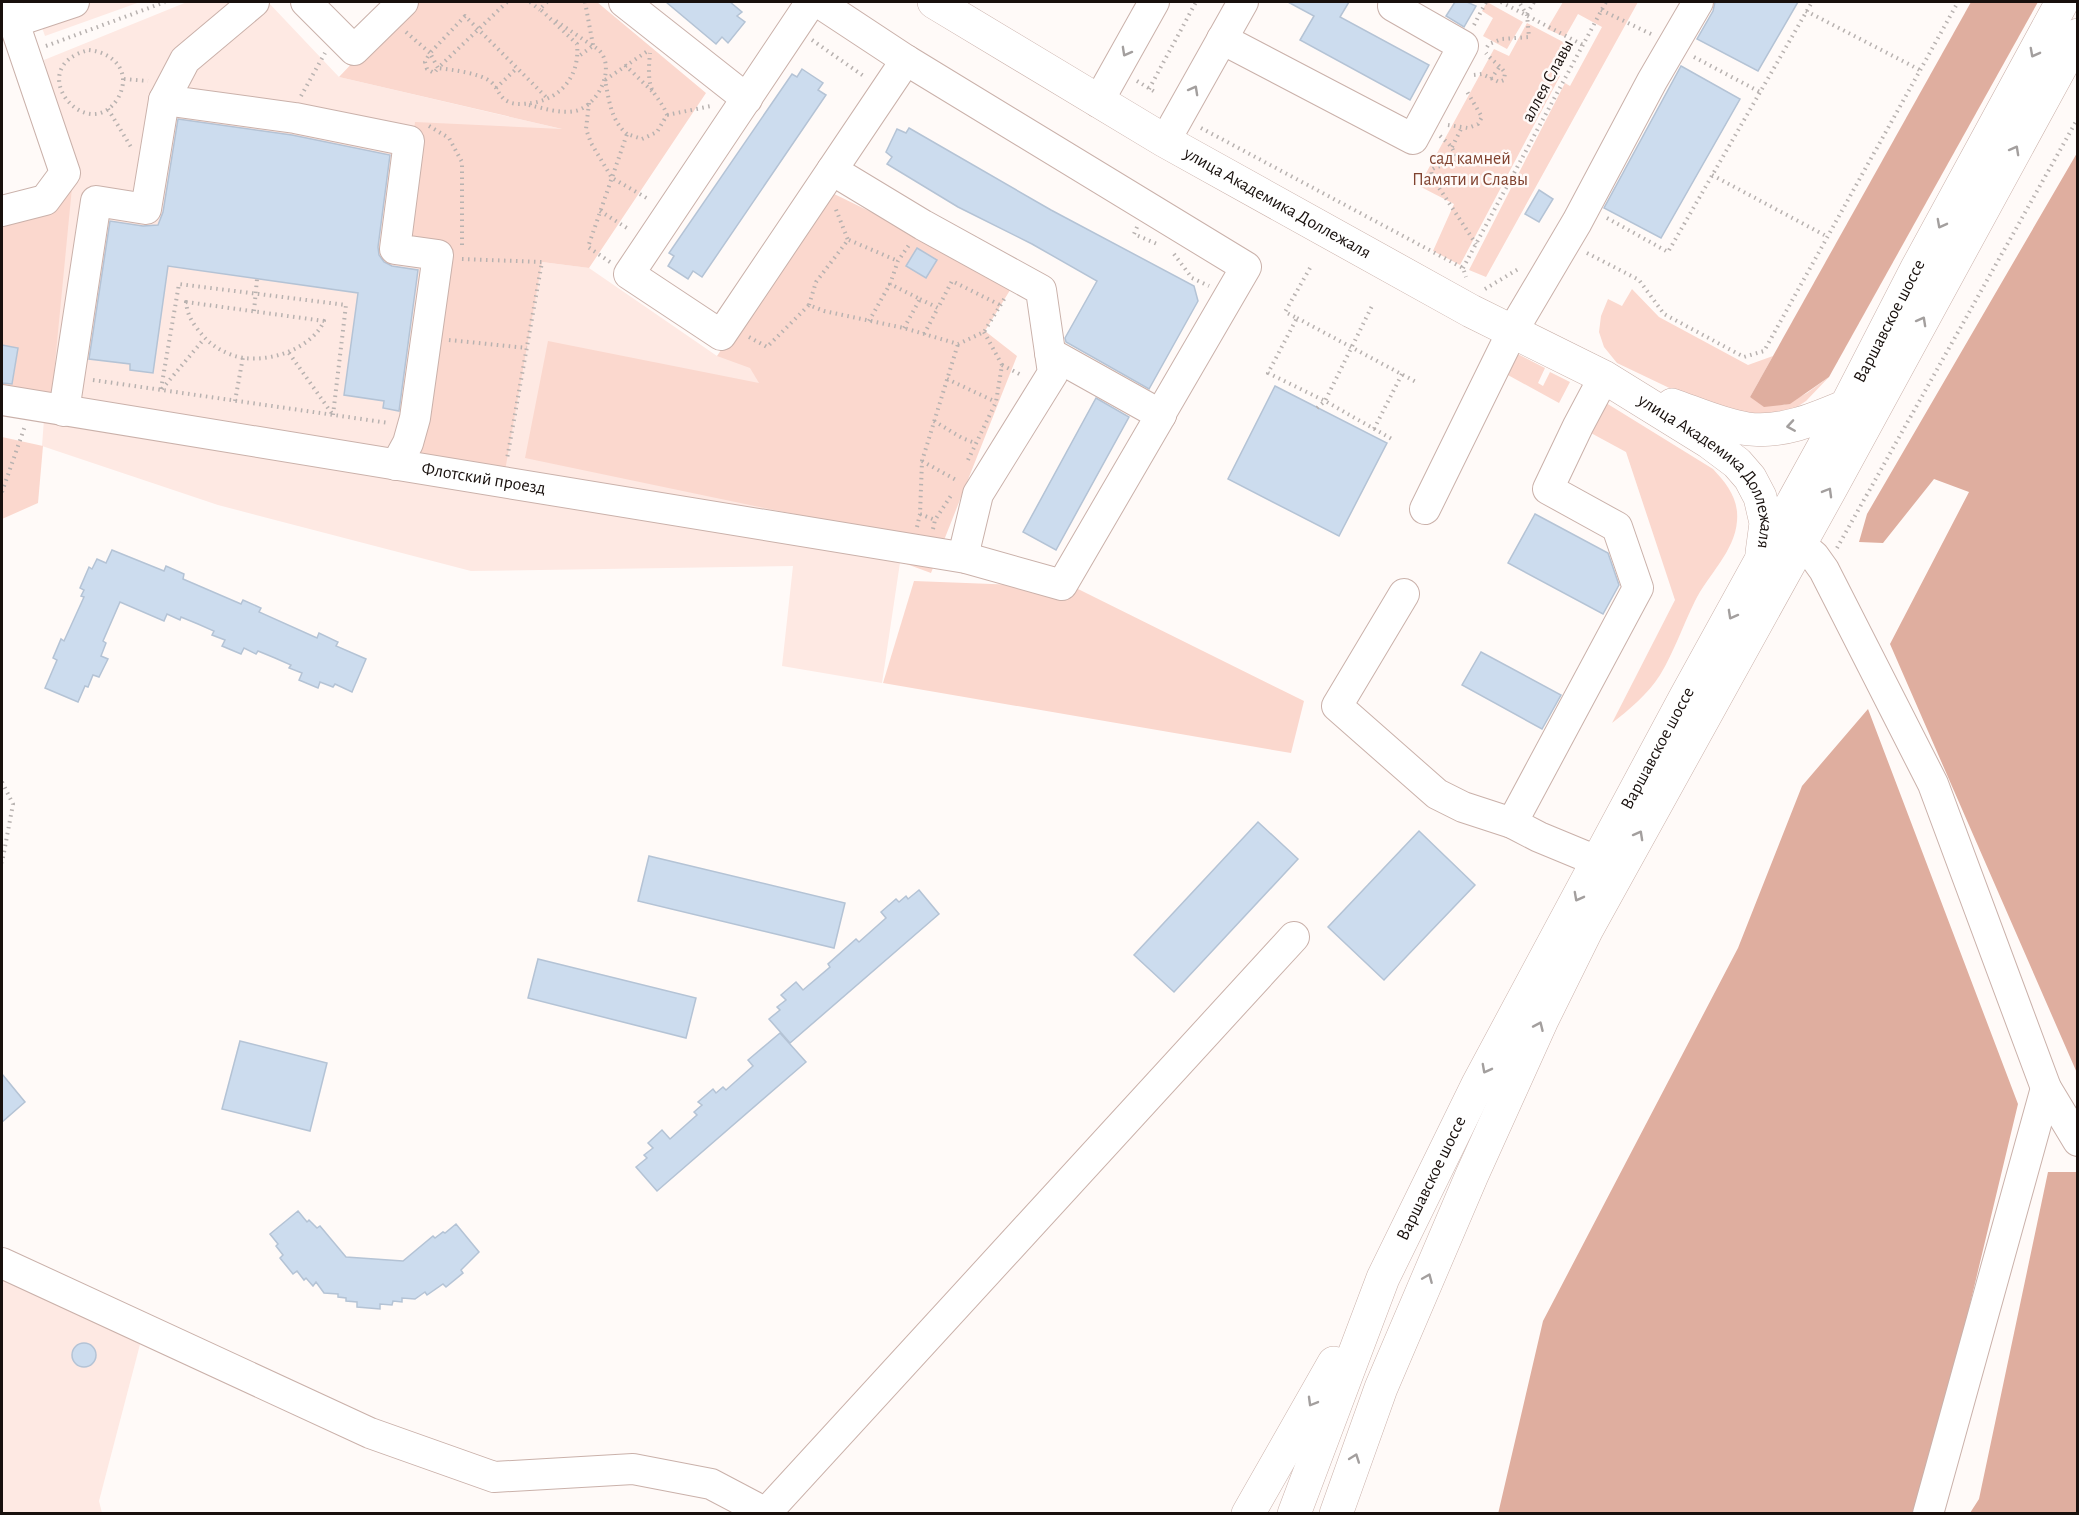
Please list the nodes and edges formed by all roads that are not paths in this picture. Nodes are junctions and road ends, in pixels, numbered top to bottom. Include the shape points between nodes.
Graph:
1 (74, 2) edge
2 (254, 2) edge
3 (306, 2) edge
4 (624, 2) edge
5 (811, 2) edge
6 (818, 2) edge
7 (934, 2) edge
8 (1154, 2) edge
9 (1243, 2) edge
10 (1395, 2) edge
11 (1698, 2) edge
12 (2062, 2) edge
13 (396, 9) edge
14 (11, 12) edge
15 (2078, 35) edge
16 (1222, 39) junction
17 (906, 60) junction
18 (747, 99) junction
19 (164, 100) junction
20 (1098, 102) junction
21 (1166, 141) junction
22 (828, 175) junction
23 (2, 211) edge
24 (1535, 274) junction
25 (1482, 302) junction
26 (1512, 332) junction
27 (1542, 346) junction
28 (1050, 353) junction
29 (1616, 383) junction
30 (15, 403) edge
31 (1846, 406) junction
32 (64, 411) junction
33 (1159, 417) junction
34 (396, 465) junction
35 (1425, 509) dead end
36 (1799, 543) junction
37 (966, 551) junction
38 (1760, 564) junction
39 (1404, 594) dead end
40 (1512, 823) junction
41 (1597, 861) junction
42 (1294, 937) dead end
43 (2046, 1088) junction
44 (2078, 1141) edge
45 (2, 1263) edge
46 (1383, 1278) junction
47 (767, 1513) edge
48 (1248, 1514) edge
49 (1294, 1514) edge
50 (1336, 1514) edge
51 (1928, 1514) edge

1 - 14 street
2 - 19 street via 185,60
3 - 13 street via 354,50
4 - 18 street
5 - 18 street
6 - 17 street
7 - 20 main road, улица Академика Доллежаля
8 -> 20 street
9 - 16 street
10 - 16 street via 1393,6 1463,46 1413,139
11 - 24 street via 1565,243
12 -> 31 main road, Варшавское шоссе
14 - 23 street via 65,173 45,200
36 -> 15 main road, Варшавское шоссе
21 -> 16 street
17 - 22 street
17 - 33 street via 1245,267
18 - 22 street via 629,274 721,335
19 - 32 street via 146,209 96,201
19 - 34 street via 295,118 409,141 395,249 438,255 412,427
20 - 21 main road, улица Академика Доллежаля
21 - 25 main road, улица Академика Доллежаля
22 - 28 street via 1041,290
24 - 25 street via 1521,300
24 - 26 street
24 - 27 street
25 - 26 main road, улица Академика Доллежаля
26 - 27 main road, улица Академика Доллежаля
26 - 35 street
27 - 29 main road, улица Академика Доллежаля
28 - 33 street
28 - 37 street via 1053,373 978,494
31 -> 29 main road, улица Академика Доллежаля via 1804,424 1745,429
29 - 38 main road, улица Академика Доллежаля via 1709,442 1750,478 1760,497 1766,523
29 - 40 street via 1578,426 1548,489 1617,527 1638,588
30 - 32 street, Флотский проезд
31 - 38 main road, Варшавское шоссе
32 - 34 street, Флотский проезд
33 - 37 street, Флотский проезд via 1062,585
34 - 37 street, Флотский проезд
36 - 43 street via 1824,570 1933,784
50 -> 36 main road, Варшавское шоссе via 1381,1388 1542,1020 1587,929
38 -> 41 main road, Варшавское шоссе
39 - 40 street via 1338,706 1437,795
40 - 41 street
41 -> 46 main road, Варшавское шоссе via 1478,1084
42 - 47 street
43 - 44 street
43 - 51 street
45 - 47 street via 370,1433 494,1477 633,1469 711,1484
46 -> 48 main road
46 - 49 main road, Варшавское шоссе

